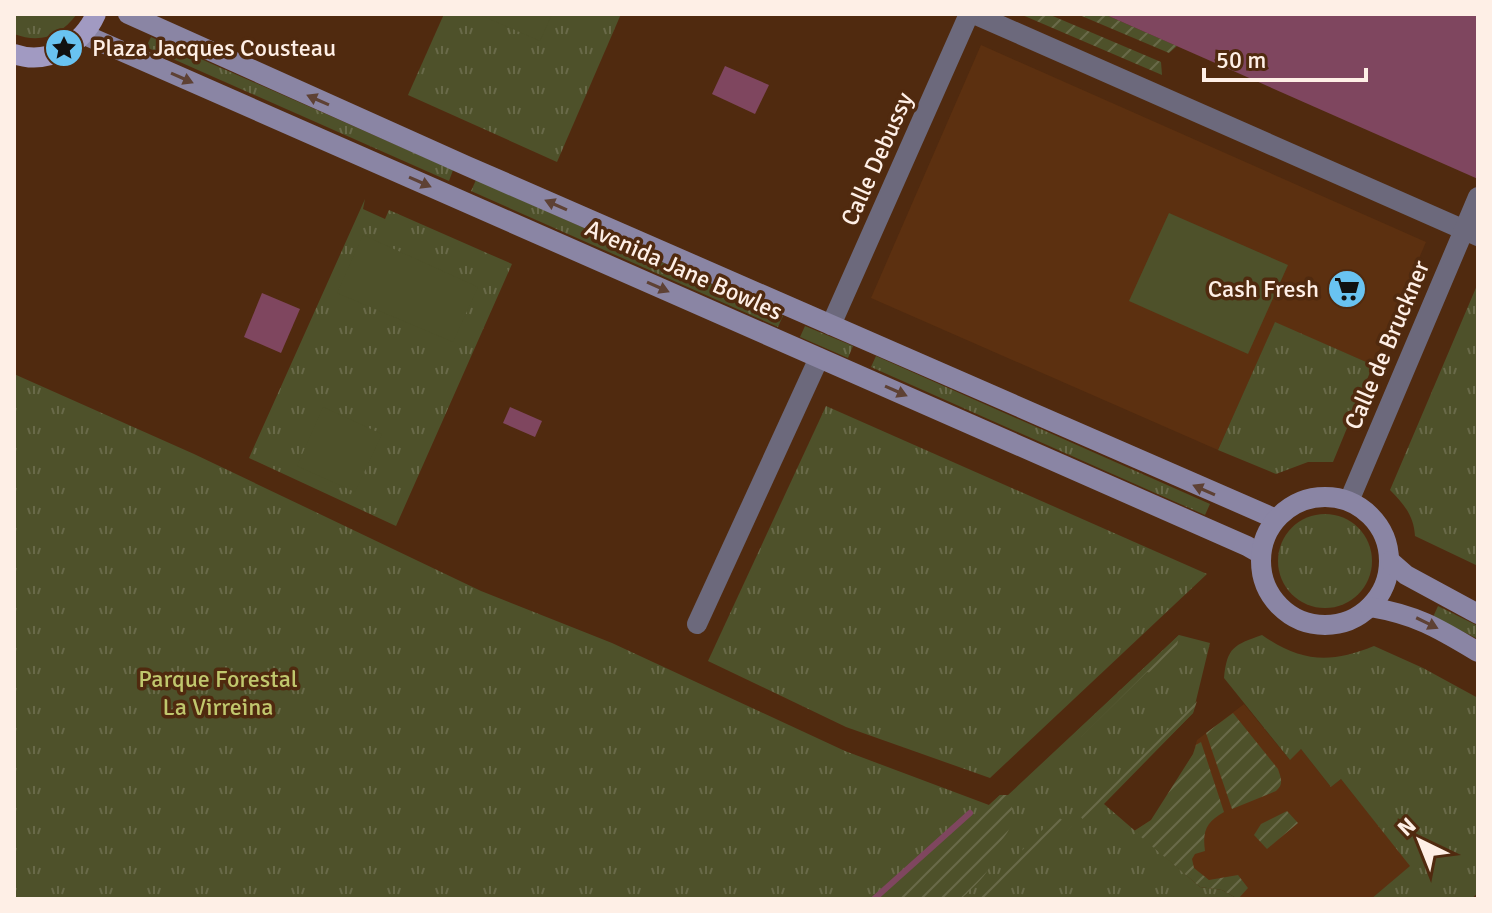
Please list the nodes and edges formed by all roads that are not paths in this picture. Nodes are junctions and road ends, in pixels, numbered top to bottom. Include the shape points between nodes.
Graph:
1 (96, 14) edge
2 (128, 14) edge
3 (971, 14) edge
4 (85, 35) junction
5 (16, 61) edge
6 (1475, 204) edge
7 (1471, 233) edge
8 (831, 325) junction
9 (819, 358) junction
10 (1349, 501) junction
11 (1276, 519) junction
12 (1261, 554) junction
13 (1390, 561) junction
14 (1370, 607) junction
15 (1478, 614) edge
16 (697, 624) dead end
17 (1478, 652) edge

1 - 4 main road
8 -> 2 main road, Avenida Jane Bowles
3 - 7 street
3 - 8 street, Calle Debussy
4 - 5 main road via 63,51
4 -> 9 main road, Avenida Jane Bowles
6 - 7 street, Calle de Bruckner
7 - 10 street, Calle de Bruckner
11 -> 8 main road, Avenida Jane Bowles
9 -> 12 main road, Avenida Jane Bowles
9 - 16 street
10 - 11 main road via 1314,499
10 - 13 main road via 1379,526
11 - 12 main road
12 - 14 main road via 1269,594 1291,616 1310,624 1342,623
13 - 14 main road via 1386,581
13 - 15 main road
14 -> 17 main road via 1413,616

